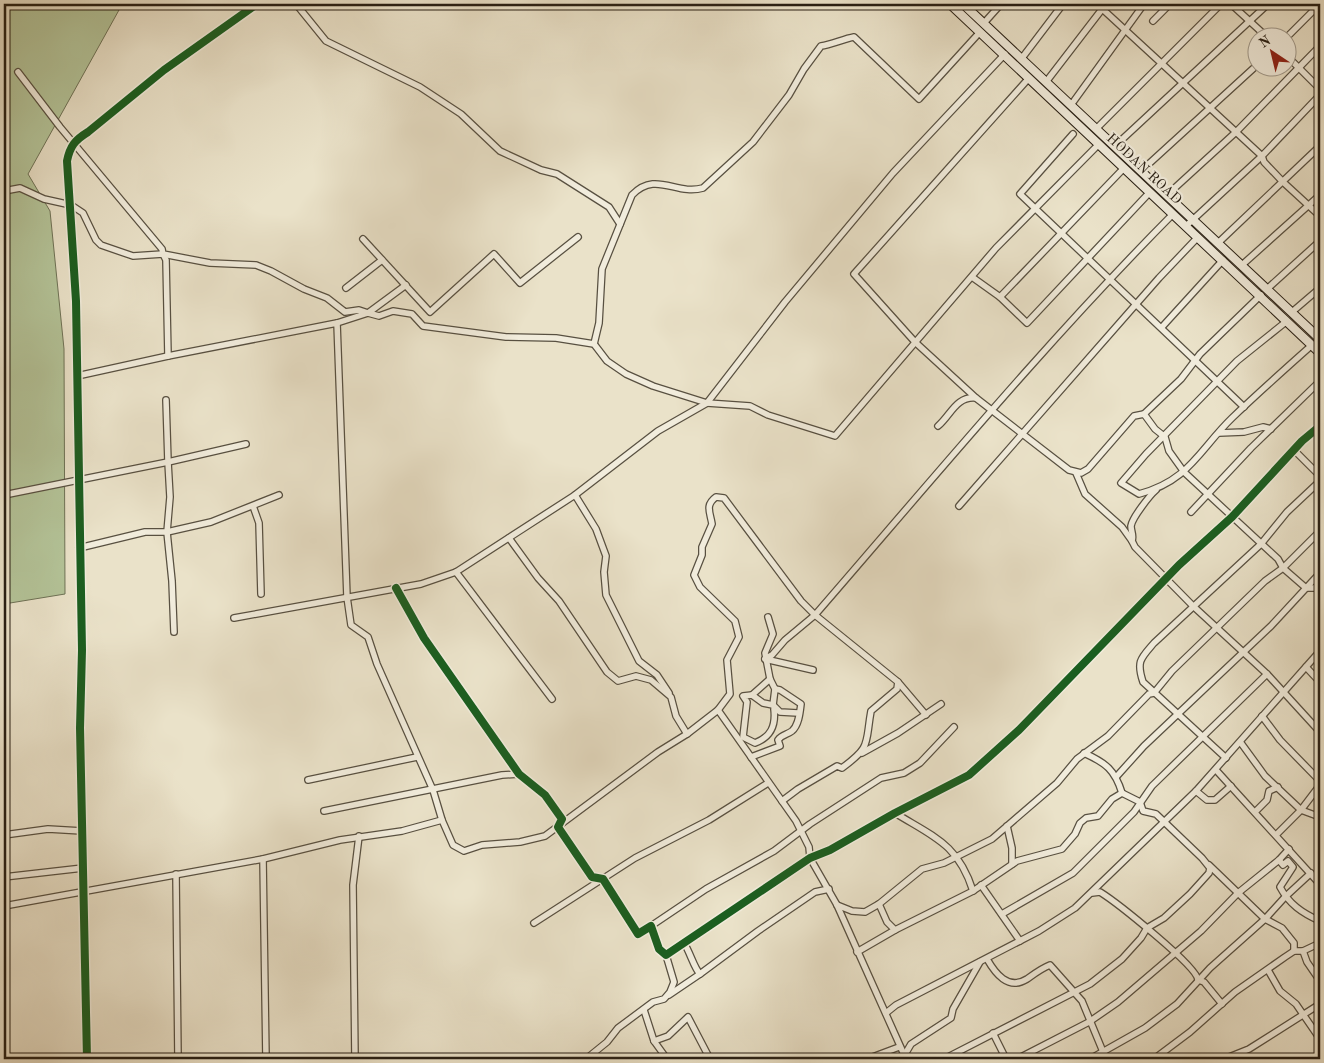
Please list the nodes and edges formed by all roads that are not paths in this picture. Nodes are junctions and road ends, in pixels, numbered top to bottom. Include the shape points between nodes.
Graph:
1 (257, 4) edge
2 (296, 4) edge
3 (950, 4) edge
4 (963, 4) edge
5 (1001, 4) edge
6 (1063, 4) edge
7 (1097, 4) edge
8 (1144, 4) edge
9 (1170, 4) edge
10 (1221, 4) edge
11 (1231, 4) edge
12 (1268, 4) edge
13 (1320, 4) edge
14 (1104, 6) edge
15 (1153, 21) dead end
16 (1250, 22) junction
17 (984, 23) junction
18 (1257, 28) edge
19 (1296, 28) edge
20 (1126, 31) junction
21 (980, 32) junction
22 (1320, 46) edge
23 (1004, 54) junction
24 (1022, 58) junction
25 (1161, 63) junction
26 (1296, 64) edge
27 (1299, 67) junction
28 (18, 72) dead end
29 (1246, 75) edge
30 (1029, 78) junction
31 (1046, 82) junction
32 (1182, 82) junction
33 (1320, 88) edge
34 (1320, 95) edge
35 (1071, 105) junction
36 (1209, 109) junction
37 (1096, 129) junction
38 (1236, 132) junction
39 (1073, 134) dead end
40 (74, 142) junction
41 (1098, 144) junction
42 (1115, 146) junction
43 (1320, 146) edge
44 (1262, 156) junction
45 (1124, 168) junction
46 (1141, 171) junction
47 (1283, 182) junction
48 (4, 191) edge
49 (1150, 192) junction
50 (1167, 195) junction
51 (1320, 195) edge
52 (71, 205) junction
53 (1309, 206) junction
54 (1035, 208) junction
55 (1173, 214) junction
56 (1320, 216) edge
57 (1192, 219) junction
58 (620, 224) junction
59 (1186, 226) junction
60 (1062, 233) junction
61 (578, 237) dead end
62 (1198, 237) junction
63 (363, 239) dead end
64 (1320, 241) edge
65 (1218, 243) junction
66 (163, 254) junction
67 (1087, 257) junction
68 (382, 260) junction
69 (1223, 260) junction
70 (1242, 265) junction
71 (972, 277) junction
72 (1109, 279) junction
73 (406, 285) junction
74 (346, 288) dead end
75 (1320, 288) edge
76 (1267, 289) junction
77 (1261, 295) junction
78 (1000, 297) junction
79 (1136, 304) junction
80 (1292, 312) junction
81 (368, 313) junction
82 (1287, 320) junction
83 (337, 323) junction
84 (1162, 327) junction
85 (1319, 336) edge
86 (915, 342) junction
87 (594, 344) junction
88 (1312, 345) junction
89 (1320, 353) edge
90 (168, 356) junction
91 (1195, 360) junction
92 (77, 376) junction
93 (1218, 381) junction
94 (1320, 381) edge
95 (976, 398) junction
96 (166, 400) dead end
97 (706, 403) junction
98 (1244, 407) junction
99 (992, 411) junction
100 (1144, 414) junction
101 (938, 426) dead end
102 (1320, 426) edge
103 (1271, 429) junction
104 (1022, 432) junction
105 (1219, 433) junction
106 (1165, 436) junction
107 (246, 444) dead end
108 (1294, 451) junction
109 (168, 462) junction
110 (1184, 472) junction
111 (1076, 473) junction
112 (1320, 476) edge
113 (78, 481) junction
114 (1320, 482) edge
115 (1159, 489) junction
116 (1210, 494) junction
117 (4, 495) edge
118 (279, 495) dead end
119 (575, 495) junction
120 (253, 506) junction
121 (959, 506) dead end
122 (1191, 512) dead end
123 (1232, 517) junction
124 (1320, 531) edge
125 (167, 532) junction
126 (509, 538) junction
127 (1132, 541) junction
128 (1261, 544) junction
129 (79, 548) junction
130 (1283, 568) junction
131 (456, 572) junction
132 (1320, 573) edge
133 (1166, 579) junction
134 (396, 588) junction
135 (1306, 588) junction
136 (1320, 588) edge
137 (261, 594) dead end
138 (347, 597) junction
139 (1193, 606) junction
140 (815, 615) junction
141 (768, 617) dead end
142 (234, 618) dead end
143 (1217, 627) junction
144 (174, 632) dead end
145 (1320, 650) edge
146 (1242, 652) junction
147 (765, 659) junction
148 (1306, 667) junction
149 (813, 670) dead end
150 (1267, 674) junction
151 (770, 679) junction
152 (898, 682) junction
153 (1320, 682) edge
154 (775, 689) junction
155 (1154, 693) junction
156 (730, 694) junction
157 (752, 694) junction
158 (1284, 694) junction
159 (743, 696) junction
160 (671, 697) junction
161 (552, 699) dead end
162 (941, 704) dead end
163 (774, 707) junction
164 (718, 710) junction
165 (798, 713) junction
166 (926, 715) junction
167 (1178, 716) junction
168 (1262, 716) junction
169 (954, 728) dead end
170 (1320, 732) edge
171 (687, 734) junction
172 (1203, 738) junction
173 (741, 740) junction
174 (1241, 742) junction
175 (862, 753) junction
176 (1084, 753) junction
177 (417, 757) junction
178 (751, 757) junction
179 (1226, 758) junction
180 (1216, 770) junction
181 (520, 774) junction
182 (1117, 776) junction
183 (308, 780) dead end
184 (1320, 781) edge
185 (768, 783) junction
186 (1320, 785) edge
187 (1231, 786) junction
188 (1278, 786) junction
189 (432, 790) junction
190 (1196, 792) junction
191 (1122, 793) junction
192 (782, 801) junction
193 (1140, 802) junction
194 (1301, 810) junction
195 (324, 811) dead end
196 (1255, 812) junction
197 (895, 813) junction
198 (1320, 817) edge
199 (442, 820) junction
200 (1165, 822) junction
201 (1007, 826) junction
202 (558, 827) junction
203 (82, 831) junction
204 (801, 832) junction
205 (4, 835) edge
206 (1276, 835) junction
207 (359, 836) junction
208 (1289, 848) junction
209 (957, 857) junction
210 (810, 858) junction
211 (264, 859) junction
212 (1279, 860) junction
213 (1208, 863) junction
214 (1012, 864) junction
215 (83, 868) junction
216 (1311, 873) junction
217 (176, 874) junction
218 (4, 877) edge
219 (603, 879) junction
220 (1319, 881) edge
221 (982, 885) junction
222 (829, 888) junction
223 (973, 890) junction
224 (84, 893) junction
225 (1092, 893) junction
226 (1238, 893) junction
227 (1284, 897) junction
228 (879, 904) junction
229 (837, 905) junction
230 (4, 906) edge
231 (1002, 914) junction
232 (1265, 919) junction
233 (1320, 921) edge
234 (534, 923) dead end
235 (652, 926) junction
236 (1147, 928) junction
237 (895, 930) junction
238 (1020, 942) junction
239 (684, 943) junction
240 (1320, 943) edge
241 (1303, 950) junction
242 (1294, 951) junction
243 (857, 952) junction
244 (1174, 953) junction
245 (666, 955) junction
246 (987, 959) junction
247 (980, 962) junction
248 (1268, 970) junction
249 (700, 974) junction
250 (1198, 980) junction
251 (1320, 981) edge
252 (1074, 992) junction
253 (664, 999) junction
254 (1222, 1004) junction
255 (1320, 1004) edge
256 (644, 1010) junction
257 (886, 1013) junction
258 (1304, 1015) junction
259 (1089, 1022) junction
260 (993, 1033) junction
261 (1320, 1039) edge
262 (654, 1042) junction
263 (899, 1047) junction
264 (1102, 1052) junction
265 (905, 1058) edge
266 (87, 1059) edge
267 (178, 1059) edge
268 (266, 1059) edge
269 (355, 1059) edge
270 (586, 1059) edge
271 (667, 1059) edge
272 (710, 1059) edge
273 (867, 1059) edge
274 (944, 1059) edge
275 (1006, 1059) edge
276 (1017, 1059) edge
277 (1090, 1059) edge
278 (1106, 1059) edge
279 (1154, 1059) edge
280 (1224, 1059) edge

1 - 40 street via 164,70
2 - 58 street via 326,41 420,87 461,114 500,151 557,174 609,206
3 - 21 main road, HODAN ROAD
4 - 17 main road, HODAN ROAD
5 - 17 street
6 - 24 street
7 - 14 street
8 - 20 street
9 - 15 street
10 - 25 street
11 - 16 street
12 - 16 street
13 - 19 street
14 - 20 street
14 - 31 street
16 - 18 street
16 - 32 street
17 - 24 main road, HODAN ROAD
20 - 25 street
20 - 35 street
21 - 23 main road, HODAN ROAD
21 - 58 street via 919,99 854,36 840,39 830,46 821,46 790,95 752,142 703,188 684,190 669,184 652,183 639,188 632,195
22 - 27 street
23 - 30 main road, HODAN ROAD
23 - 97 street via 893,173
24 - 31 main road, HODAN ROAD
25 - 32 street
25 - 37 street
26 - 27 street
27 - 33 street
27 - 38 street
28 - 40 street
29 - 36 street
30 - 41 main road, HODAN ROAD
30 - 86 street via 854,274
31 - 35 main road, HODAN ROAD
32 - 36 street
32 - 42 street
34 - 44 street
35 - 37 main road, HODAN ROAD
36 - 38 street
36 - 46 street
37 - 42 main road, HODAN ROAD
38 - 44 street
38 - 50 street
39 - 54 street via 1020,194
40 - 52 street via 66,161
40 - 66 street
41 - 45 main road, HODAN ROAD
41 - 54 street
42 - 46 main road, HODAN ROAD
43 - 47 street
44 - 47 street
44 - 57 street
45 - 49 main road, HODAN ROAD
45 - 60 street
46 - 50 main road, HODAN ROAD
47 - 53 street
47 - 65 street
48 - 52 street via 20,188 44,199
49 - 55 main road, HODAN ROAD
49 - 67 street
50 - 57 main road, HODAN ROAD
51 - 53 street
52 - 66 street via 83,213 96,240 102,245 133,256
52 - 92 street
53 - 56 street
53 - 70 street
54 - 60 street
54 - 71 street
55 - 59 main road, HODAN ROAD
55 - 72 street
57 - 59 street
57 - 65 main road, HODAN ROAD
58 - 87 street via 602,269 599,323
59 - 62 main road, HODAN ROAD
60 - 67 street
60 - 78 street
61 - 73 street via 520,283 494,254 430,312
62 - 69 main road, HODAN ROAD
62 - 79 street
63 - 68 street
64 - 76 street
65 - 70 main road, HODAN ROAD
66 - 81 street via 210,262 256,264 327,298 344,312 359,310
66 - 90 street via 166,260
67 - 72 street
67 - 78 street via 1027,323
68 - 73 street
68 - 74 street
69 - 77 main road, HODAN ROAD
69 - 84 street
70 - 76 main road, HODAN ROAD
71 - 78 street
71 - 86 street
72 - 79 street
72 - 99 street
73 - 81 street
75 - 80 street
76 - 80 main road, HODAN ROAD
77 - 82 main road, HODAN ROAD
77 - 91 street
79 - 84 street
79 - 104 street
80 - 85 main road, HODAN ROAD
81 - 83 street
81 - 87 street via 379,316 392,312 412,314 423,326 450,331 556,338
82 - 88 main road, HODAN ROAD
82 - 93 street
83 - 90 street
83 - 138 street
84 - 91 street
86 - 95 street
86 - 97 street via 835,436 768,416 750,406
87 - 97 street via 607,361 626,374
88 - 89 main road, HODAN ROAD
88 - 98 street
90 - 92 street
91 - 93 street
91 - 100 street via 1181,379
92 - 113 street
93 - 98 street
93 - 106 street
94 - 103 street
95 - 99 street
95 - 101 street via 958,402
96 - 109 street
97 - 119 street via 658,431
98 - 105 street
99 - 104 street
99 - 140 street
100 - 106 street
100 - 111 street via 1134,416 1088,469
102 - 108 street
103 - 105 street via 1262,427
103 - 116 street
104 - 111 street
104 - 121 street
105 - 110 street
106 - 110 street via 1170,451
106 - 115 street via 1122,483 1139,494
107 - 109 street
108 - 112 street
108 - 123 street
109 - 113 street
109 - 125 street via 170,498
110 - 115 street
110 - 116 street
111 - 127 street via 1085,494 1122,527
113 - 117 street
113 - 129 street
114 - 128 street via 1287,512
115 - 127 street via 1134,516
116 - 122 street
116 - 123 street
118 - 120 street
119 - 126 street
119 - 160 street via 592,520 606,556 606,595 639,661 657,674
120 - 125 street via 211,522
120 - 137 street via 258,523
123 - 128 street
123 - 133 street
124 - 130 street
125 - 129 street via 145,532
125 - 144 street
126 - 131 street
126 - 160 street via 607,672 618,681 642,676
127 - 133 street
128 - 130 street
128 - 139 street
129 - 203 street
130 - 135 street
130 - 143 street
131 - 134 street via 421,584
131 - 161 street
132 - 135 street
133 - 139 street
133 - 197 street via 1019,730 969,775
134 - 138 street
134 - 181 street via 420,631
135 - 136 street
135 - 146 street
138 - 142 street
138 - 177 street via 351,624 368,637
139 - 143 street
139 - 155 street via 1140,660 1143,682
140 - 147 street
140 - 152 street
140 - 156 street via 790,589 724,498 716,496 708,508 712,524 694,575 700,587 735,621 739,637 727,660
141 - 147 street via 773,634 767,644
143 - 146 street
143 - 155 street via 1160,683
145 - 148 street
146 - 150 street
146 - 167 street
147 - 149 street
147 - 151 street
148 - 153 street
148 - 158 street
150 - 158 street
150 - 172 street
151 - 154 street
151 - 157 street
152 - 166 street
152 - 175 street via 896,688 871,711 869,737
154 - 163 street
154 - 165 street via 801,704
155 - 167 street
155 - 176 street via 1149,694 1108,736
156 - 159 street via 738,698
156 - 164 street
157 - 159 street
157 - 163 street
158 - 168 street
158 - 170 street
159 - 173 street via 747,702
160 - 171 street via 676,716
162 - 166 street
163 - 165 street via 780,712
163 - 173 street via 772,731 764,741
164 - 171 street
164 - 173 street
165 - 178 street via 793,731 781,735 778,740 780,746
166 - 175 street
167 - 172 street
167 - 182 street
168 - 174 street
168 - 184 street via 1280,740
169 - 204 street via 920,763 904,773 881,778
171 - 202 street
172 - 179 street
172 - 193 street via 1152,786
173 - 178 street
174 - 179 street
174 - 188 street via 1265,776
175 - 192 street via 842,768 837,766
176 - 182 street via 1100,761
176 - 201 street via 1063,777
177 - 183 street
177 - 189 street
178 - 185 street
179 - 180 street
180 - 187 street
180 - 190 street
181 - 189 street
181 - 202 street via 545,795 562,819
182 - 191 street
185 - 192 street
185 - 219 street
186 - 194 street
187 - 190 street via 1215,800 1207,800
187 - 196 street
188 - 194 street
188 - 196 street via 1269,791 1267,800
189 - 195 street
189 - 199 street
190 - 200 street
191 - 193 street
191 - 214 street via 1112,799 1098,816 1080,823 1062,849
192 - 204 street
193 - 200 street via 1143,811 1156,814
193 - 231 street via 1134,812 1068,877
194 - 198 street
194 - 206 street
196 - 206 street
197 - 209 street via 944,842
197 - 210 street
199 - 202 street via 454,845 464,851 482,845 545,836
199 - 207 street via 402,831
200 - 213 street
200 - 225 street
201 - 209 street via 986,843
201 - 214 street
202 - 219 street via 592,877
203 - 205 street via 48,829
203 - 215 street
204 - 210 street via 809,847
204 - 235 street
206 - 208 street
207 - 211 street
207 - 269 street via 353,885
208 - 212 street
208 - 216 street
209 - 223 street
209 - 228 street via 922,869
210 - 222 street
210 - 239 street
211 - 217 street
211 - 268 street
212 - 226 street
212 - 227 street via 1283,865 1288,861 1293,867 1280,887
213 - 226 street
213 - 236 street via 1209,873 1190,894 1164,918
214 - 221 street
215 - 218 street
215 - 224 street
216 - 220 street
216 - 227 street
217 - 224 street
217 - 267 street
219 - 234 street
219 - 235 street via 638,934
221 - 223 street
221 - 231 street
222 - 229 street
222 - 249 street via 816,892
223 - 237 street
224 - 230 street
224 - 266 street
225 - 236 street via 1100,892 1112,899
225 - 238 street via 1057,921
226 - 232 street
226 - 244 street
227 - 232 street
227 - 233 street
228 - 229 street via 860,913
228 - 237 street
229 - 243 street
231 - 238 street
232 - 242 street via 1282,928 1294,943
232 - 250 street
235 - 245 street via 659,949
236 - 244 street
236 - 252 street via 1132,949 1108,972
237 - 243 street
238 - 246 street
239 - 245 street
239 - 249 street
240 - 241 street
241 - 242 street
241 - 251 street
242 - 248 street
243 - 257 street
244 - 250 street via 1198,976
244 - 259 street via 1118,1002
245 - 253 street via 674,982
246 - 247 street
246 - 252 street via 1000,978 1009,982 1024,981 1050,965
247 - 257 street
247 - 265 street via 951,1018 911,1044
248 - 254 street
248 - 258 street via 1280,991
249 - 253 street
250 - 254 street via 1204,982
250 - 264 street via 1177,1004 1145,1028
252 - 259 street via 1082,1001
252 - 260 street
253 - 256 street via 653,1002
254 - 279 street
255 - 258 street
256 - 262 street
256 - 270 street via 618,1028
257 - 263 street
258 - 261 street
258 - 280 street via 1249,1049
259 - 264 street
259 - 276 street
260 - 274 street
260 - 275 street
262 - 271 street
262 - 272 street via 668,1036 688,1017
263 - 265 street
263 - 273 street
264 - 277 street
264 - 278 street

